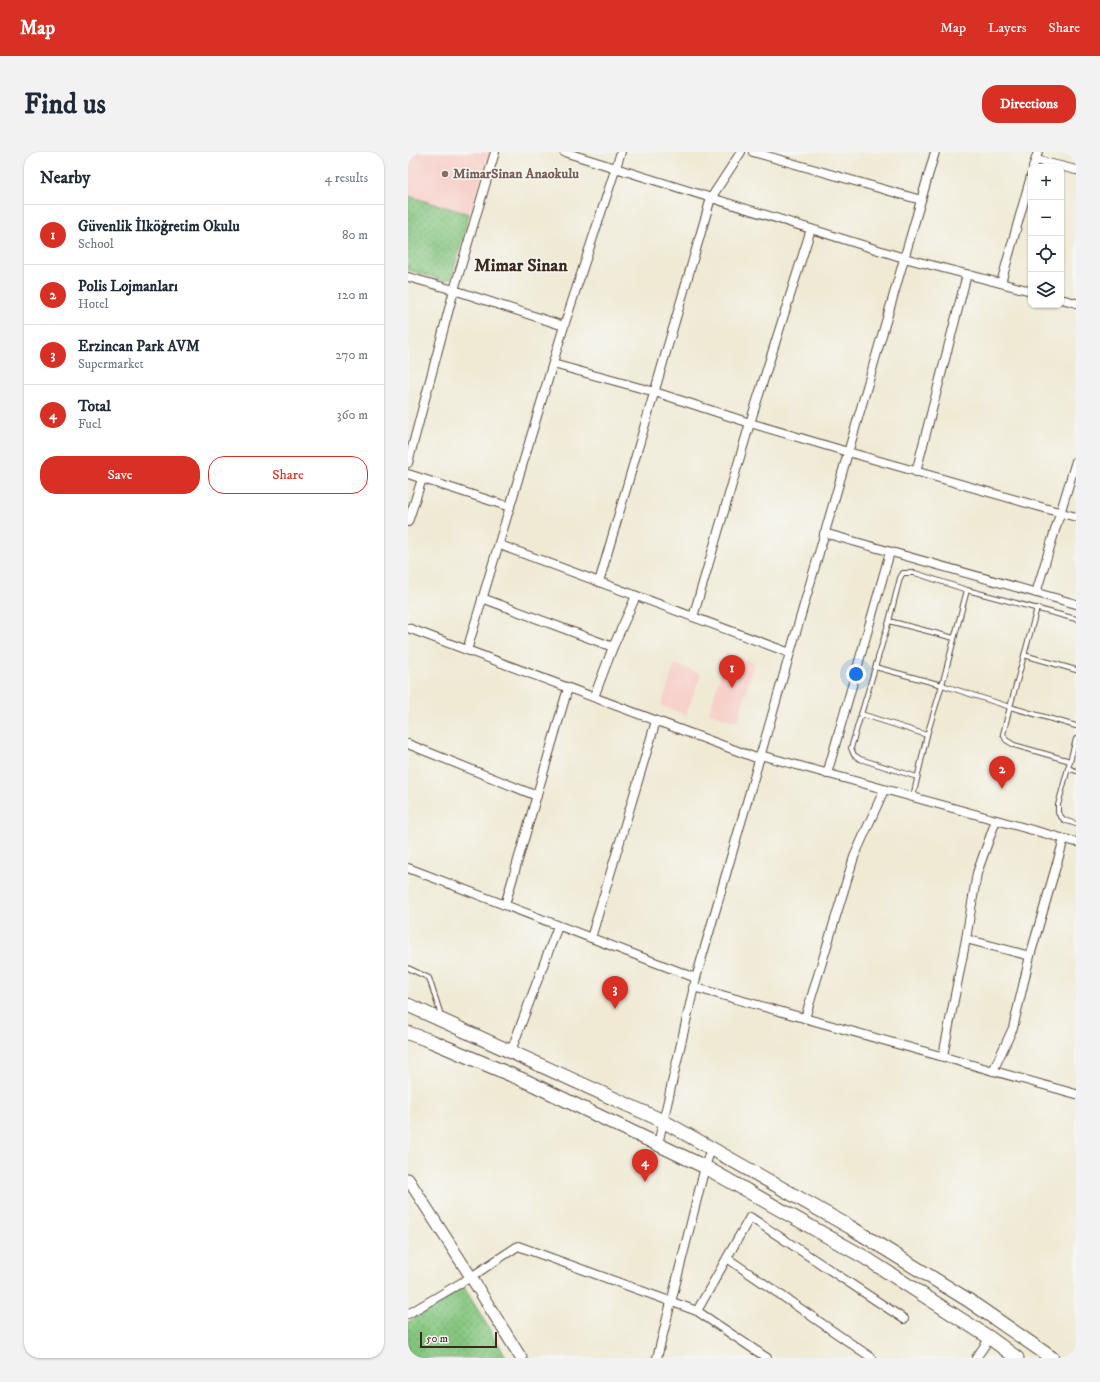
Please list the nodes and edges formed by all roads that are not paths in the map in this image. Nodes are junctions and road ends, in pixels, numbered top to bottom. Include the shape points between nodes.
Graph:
1 (495, 152) edge
2 (564, 152) edge
3 (621, 152) edge
4 (741, 152) edge
5 (753, 152) edge
6 (935, 152) edge
7 (1036, 160) edge
8 (616, 168) junction
9 (1076, 170) edge
10 (1028, 187) edge
11 (711, 198) junction
12 (921, 200) junction
13 (811, 228) junction
14 (904, 258) junction
15 (967, 274) junction
16 (408, 277) edge
17 (1001, 283) junction
18 (454, 290) junction
19 (1028, 290) edge
20 (1064, 300) edge
21 (1076, 303) edge
22 (564, 326) junction
23 (553, 364) junction
24 (655, 392) junction
25 (750, 424) junction
26 (848, 452) junction
27 (1076, 461) edge
28 (408, 463) edge
29 (916, 472) junction
30 (408, 474) edge
31 (422, 479) junction
32 (510, 507) junction
33 (1060, 512) junction
34 (1076, 517) edge
35 (408, 522) edge
36 (824, 533) junction
37 (500, 545) junction
38 (890, 552) junction
39 (599, 582) junction
40 (967, 590) junction
41 (1036, 593) junction
42 (636, 596) junction
43 (482, 598) junction
44 (1076, 603) edge
45 (1037, 608) junction
46 (693, 617) junction
47 (1076, 619) edge
48 (889, 621) junction
49 (408, 628) edge
50 (954, 638) junction
51 (613, 647) junction
52 (467, 650) junction
53 (790, 652) junction
54 (1024, 655) junction
55 (875, 667) junction
56 (1076, 670) edge
57 (942, 685) junction
58 (568, 688) junction
59 (594, 697) junction
60 (1010, 707) junction
61 (861, 714) junction
62 (656, 721) junction
63 (1076, 726) edge
64 (927, 735) junction
65 (1076, 739) edge
66 (408, 744) edge
67 (760, 757) junction
68 (1070, 761) junction
69 (1068, 768) junction
70 (1076, 770) edge
71 (827, 774) junction
72 (917, 777) junction
73 (884, 790) junction
74 (537, 796) junction
75 (913, 798) junction
76 (996, 820) junction
77 (1076, 824) edge
78 (1064, 839) junction
79 (1076, 842) edge
80 (408, 868) edge
81 (505, 905) junction
82 (558, 926) junction
83 (591, 938) junction
84 (966, 939) junction
85 (1030, 956) junction
86 (408, 968) edge
87 (696, 978) junction
88 (693, 987) junction
89 (408, 1004) edge
90 (805, 1018) junction
91 (443, 1020) junction
92 (408, 1033) edge
93 (511, 1051) junction
94 (942, 1056) junction
95 (993, 1071) junction
96 (1076, 1094) edge
97 (663, 1121) junction
98 (658, 1144) junction
99 (711, 1148) junction
100 (705, 1167) junction
101 (408, 1179) edge
102 (727, 1258) junction
103 (471, 1277) junction
104 (672, 1301) junction
105 (697, 1311) junction
106 (408, 1314) edge
107 (904, 1319) dead end
108 (990, 1338) junction
109 (521, 1358) edge
110 (657, 1358) edge
111 (767, 1358) edge
112 (872, 1358) edge
113 (976, 1358) edge
114 (1016, 1358) edge
115 (1052, 1358) edge

1 - 18 street
2 - 8 street
3 - 8 street
4 - 11 street
5 - 12 street
6 - 12 street
7 - 9 street
8 - 11 street
8 - 22 street
10 - 17 street
11 - 13 street
11 - 24 street
12 - 14 street
13 - 14 street
13 - 25 street
14 - 15 street
14 - 26 street
15 - 17 street
15 - 29 street
16 - 18 street
17 - 19 street
18 - 22 street
18 - 28 street
20 - 21 street
22 - 23 street
23 - 24 street
23 - 32 street
24 - 25 street
24 - 39 street
25 - 26 street
25 - 46 street
26 - 29 street
26 - 36 street
27 - 33 street
29 - 33 street
30 - 31 street
31 - 32 street
31 - 35 street
32 - 37 street
33 - 34 street
33 - 41 street
36 - 38 street
36 - 53 street
37 - 39 street
37 - 43 street
38 - 41 street
38 - 71 street
39 - 42 street
40 - 45 lane
40 - 48 lane via 915,573 903,573
40 - 50 lane
41 - 44 street
42 - 46 street
42 - 51 street
43 - 51 street
43 - 52 street
45 - 47 lane
45 - 54 lane
46 - 53 street
48 - 50 lane
48 - 55 lane
49 - 52 street
50 - 57 lane
51 - 59 street
52 - 58 street
53 - 67 street
54 - 56 lane
54 - 60 lane
55 - 57 lane
55 - 61 lane
57 - 60 lane
57 - 64 lane
58 - 59 street
58 - 74 street
59 - 62 street
60 - 63 lane
60 - 68 lane via 1003,734 1006,740 1014,745
61 - 64 lane
61 - 72 lane via 851,748 854,755
62 - 67 street
62 - 83 street
64 - 72 lane
65 - 68 lane
66 - 74 street
67 - 71 street
67 - 87 street
68 - 69 lane
69 - 70 lane
69 - 77 lane via 1058,813 1064,820
71 - 73 street
72 - 75 lane
73 - 75 street
73 - 90 street via 854,857
74 - 81 street
75 - 76 street
76 - 78 street
76 - 84 street via 977,874
78 - 79 street
78 - 85 street
80 - 81 street
81 - 82 street
82 - 83 street
82 - 93 street
83 - 87 street
84 - 85 street
84 - 94 street
85 - 95 street via 1013,1028
86 - 91 lane via 429,978
87 - 88 street
88 - 90 street
88 - 97 street
89 - 91 main road
90 - 94 street
91 - 93 main road
92 - 98 main road via 528,1082
93 - 97 main road
94 - 95 street
95 - 96 street
97 - 98 street
97 - 99 main road
98 - 100 main road
99 - 100 street
99 - 115 main road via 850,1227 968,1300
100 - 104 street
100 - 108 main road via 864,1257
101 - 103 main road
102 - 105 street
102 - 107 street via 750,1217
102 - 112 street
103 - 104 street via 518,1246
103 - 106 street
103 - 109 main road
104 - 105 street
104 - 110 street
105 - 111 street
108 - 113 street
108 - 114 main road

